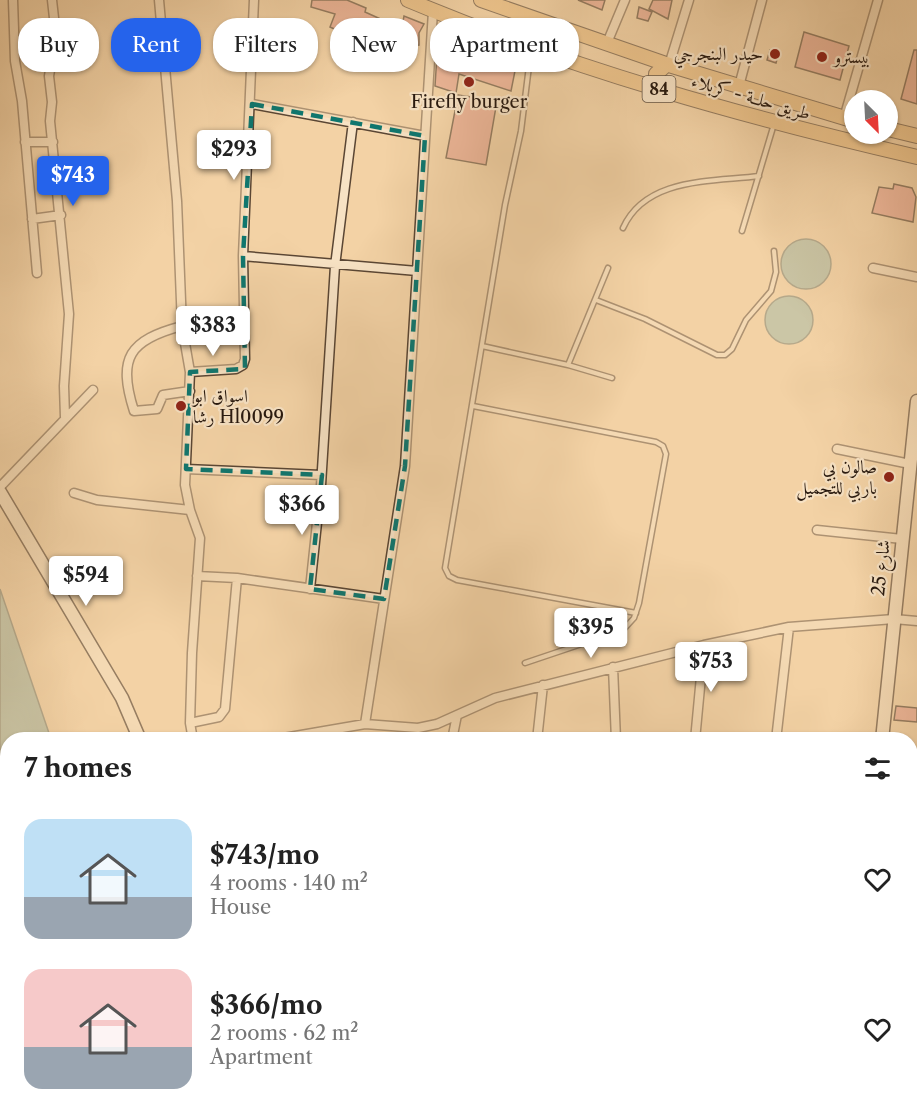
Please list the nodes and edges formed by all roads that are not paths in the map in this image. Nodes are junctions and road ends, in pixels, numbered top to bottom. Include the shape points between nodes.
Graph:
1 (13, 0) edge
2 (52, 0) edge
3 (159, 0) edge
4 (254, 0) edge
5 (408, 0) edge
6 (625, 0) edge
7 (689, 0) edge
8 (762, 0) edge
9 (878, 0) edge
10 (487, 1) edge
11 (433, 11) junction
12 (453, 18) edge
13 (608, 43) junction
14 (624, 49) junction
15 (579, 63) edge
16 (668, 64) junction
17 (529, 72) edge
18 (614, 75) junction
19 (739, 86) junction
20 (658, 89) junction
21 (856, 90) edge
22 (252, 104) junction
23 (844, 118) edge
24 (353, 122) junction
25 (775, 124) junction
26 (898, 131) edge
27 (425, 136) junction
28 (917, 136) edge
29 (25, 142) junction
30 (53, 142) junction
31 (917, 157) edge
32 (759, 176) junction
33 (61, 215) junction
34 (32, 219) junction
35 (623, 228) dead end
36 (742, 231) dead end
37 (774, 251) dead end
38 (243, 256) junction
39 (335, 266) junction
40 (608, 268) dead end
41 (873, 268) dead end
42 (417, 271) junction
43 (37, 273) dead end
44 (917, 276) edge
45 (596, 300) junction
46 (182, 326) junction
47 (482, 346) junction
48 (568, 365) junction
49 (190, 372) junction
50 (612, 378) dead end
51 (93, 390) dead end
52 (190, 391) junction
53 (917, 401) edge
54 (473, 406) junction
55 (65, 417) junction
56 (837, 449) dead end
57 (910, 464) junction
58 (186, 468) junction
59 (321, 475) junction
60 (0, 487) edge
61 (0, 492) edge
62 (74, 493) dead end
63 (190, 510) junction
64 (817, 530) dead end
65 (902, 539) junction
66 (197, 576) junction
67 (237, 578) junction
68 (310, 589) junction
69 (384, 599) junction
70 (636, 614) junction
71 (894, 620) junction
72 (917, 621) edge
73 (789, 627) junction
74 (704, 645) junction
75 (525, 663) dead end
76 (613, 668) junction
77 (543, 685) junction
78 (457, 715) junction
79 (190, 723) junction
80 (365, 724) junction
81 (137, 732) edge
82 (192, 732) edge
83 (318, 732) edge
84 (454, 732) edge
85 (538, 732) edge
86 (616, 732) edge
87 (696, 732) edge
88 (777, 732) edge
89 (883, 732) edge

1 - 29 street via 15,61
2 - 30 street via 56,36 49,76
3 - 46 street via 177,201
4 - 22 street
5 - 11 main road, طريق حلــة - كربلاء / 84
6 - 13 street
7 - 16 street
8 - 19 street
9 - 21 street
10 - 13 main road, طريق حلــة - كربلاء / 84
11 - 12 main road, طريق حلــة - كربلاء / 84
11 - 27 street
13 - 14 main road, طريق حلــة - كربلاء / 84
14 - 16 main road, طريق حلــة - كربلاء / 84
14 - 18 main road via 627,64
15 - 18 main road, طريق حلــة - كربلاء / 84
16 - 19 main road, طريق حلــة - كربلاء / 84
16 - 20 main road via 656,75
17 - 47 lane
18 - 20 main road, طريق حلــة - كربلاء / 84
19 - 23 main road, طريق حلــة - كربلاء / 84
20 - 25 main road, طريق حلــة - كربلاء / 84
22 - 24 street
22 - 38 street
24 - 27 street
24 - 39 street
25 - 31 main road, طريق حلــة - كربلاء / 84
25 - 32 lane
26 - 28 main road
27 - 42 street
29 - 30 street
29 - 34 street
30 - 33 street
32 - 35 lane via 659,191 633,209
32 - 36 lane
33 - 34 street
33 - 55 street via 69,314
34 - 43 street
37 - 45 lane via 776,272 771,291 746,320 725,355 717,355
38 - 39 street
38 - 49 street via 243,365 236,369
39 - 42 street
39 - 59 street
40 - 45 lane
41 - 44 street
42 - 69 street via 405,466
45 - 48 lane
46 - 49 street
46 - 52 street via 159,332 134,347 125,366 127,386 138,413 157,409 163,394
47 - 48 lane
47 - 54 lane
48 - 50 lane
49 - 52 street
51 - 55 street
52 - 58 street
53 - 57 street, شارع 25
54 - 70 lane via 445,568 449,576
54 - 70 lane via 663,446 665,458
55 - 60 street
56 - 57 street
57 - 65 street, شارع 25
58 - 59 street
58 - 63 street
59 - 68 street
61 - 81 street via 122,698
62 - 63 street via 97,500
63 - 66 street via 200,538
64 - 65 street
65 - 71 street, شارع 25
66 - 67 street
66 - 79 street
67 - 68 street
67 - 79 street via 225,709 219,717
68 - 69 street
69 - 80 street
70 - 75 lane via 616,634
71 - 72 street
71 - 73 street
71 - 89 street, شارع 25
73 - 74 street
73 - 88 street
74 - 76 street
74 - 87 street
76 - 77 street
76 - 86 street
77 - 78 street via 495,698
77 - 85 street
78 - 80 street via 418,728
78 - 84 street
79 - 82 street
80 - 83 street

